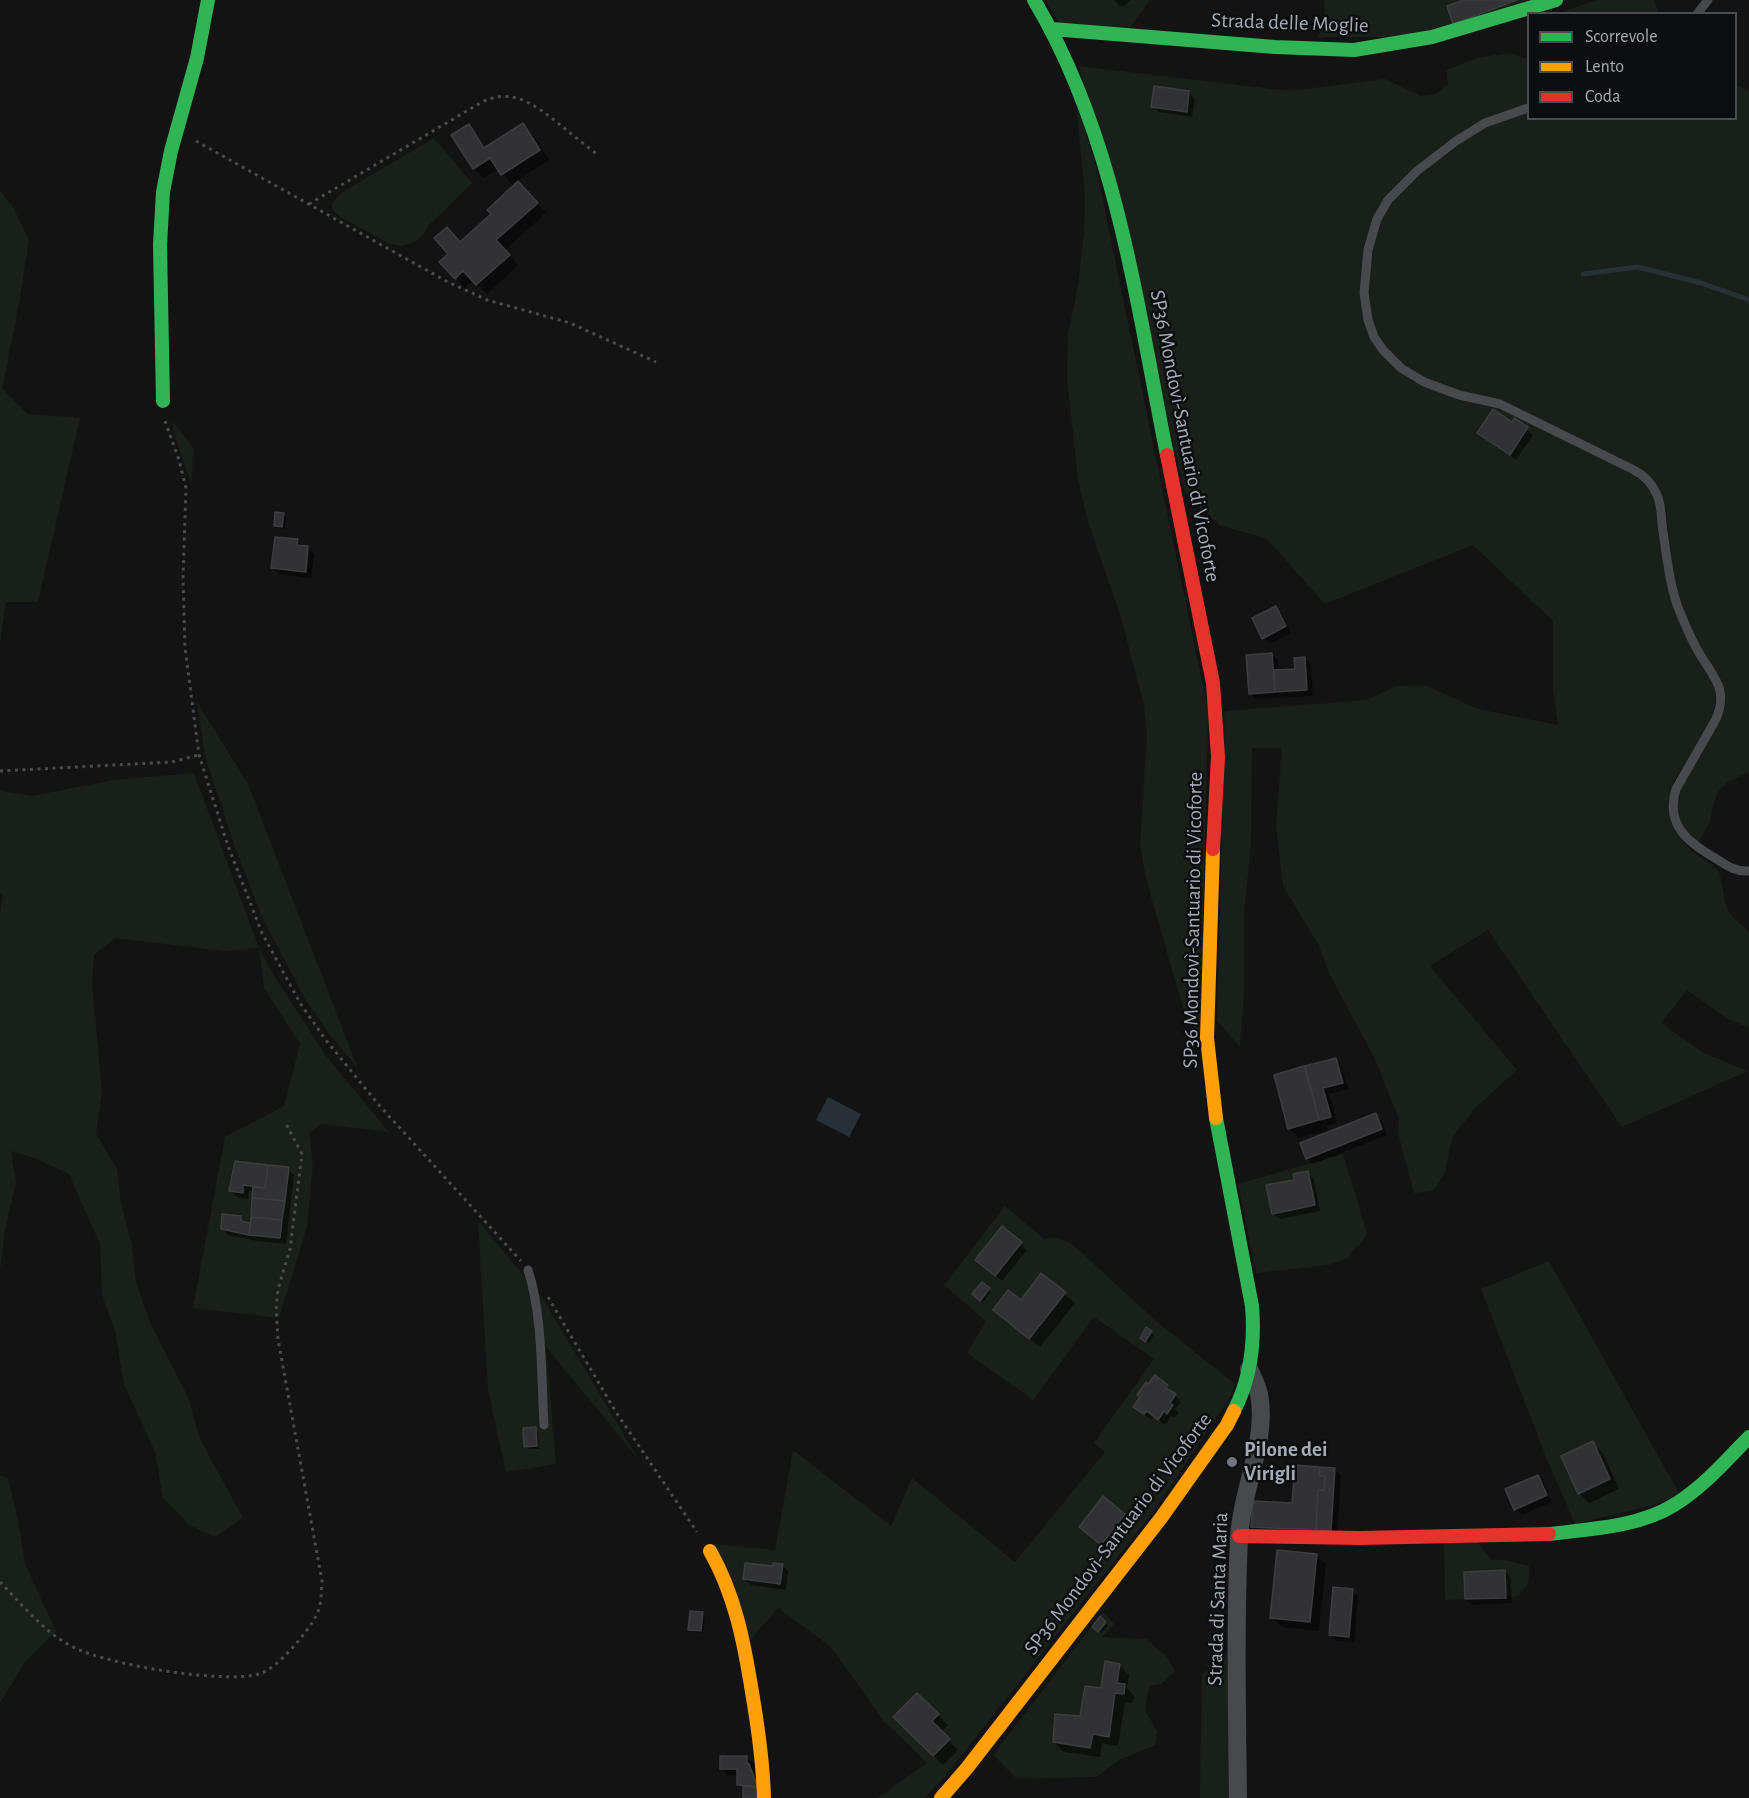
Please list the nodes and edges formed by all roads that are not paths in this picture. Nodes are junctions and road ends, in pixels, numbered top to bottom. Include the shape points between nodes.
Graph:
1 (208, 0) edge
2 (1034, 0) edge
3 (1556, 0) edge
4 (1708, 0) edge
5 (1699, 12) edge
6 (1052, 29) junction
7 (1527, 108) edge
8 (164, 401) road end
9 (1749, 871) edge
10 (528, 1270) road end
11 (1249, 1369) junction
12 (544, 1425) dead end
13 (1749, 1437) edge
14 (1239, 1536) junction
15 (710, 1551) road end
16 (764, 1798) edge
17 (941, 1798) edge
18 (1238, 1798) edge

1 - 8 main road via 197,58 166,169 160,221
2 - 6 main road, SP36 Mondovì-Santuario di Vicoforte
3 - 6 main road, Strada delle Moglie via 1432,37 1354,50
4 - 5 lane
6 - 11 main road, SP36 Mondovì-Santuario di Vicoforte via 1082,98 1112,191 1213,683 1218,757 1208,1038 1215,1114 1252,1306 1254,1332
7 - 9 lane via 1485,123 1456,141 1388,200 1377,219 1368,250 1364,293 1368,320 1383,350 1401,368 1424,382 1459,396 1504,406 1632,469 1653,487 1660,503 1676,601 1720,691 1716,719 1676,789 1673,814 1683,834 1697,848 1732,868
10 - 12 lane via 537,1314
11 - 14 street, Strada di Santa Maria via 1259,1395 1259,1434
11 - 17 main road, SP36 Mondovì-Santuario di Vicoforte via 1232,1417 1167,1509
13 - 14 main road via 1698,1489 1673,1506 1639,1520 1589,1530 1540,1535
14 - 18 street, Strada di Santa Maria
15 - 16 main road via 732,1596 742,1635 763,1763

